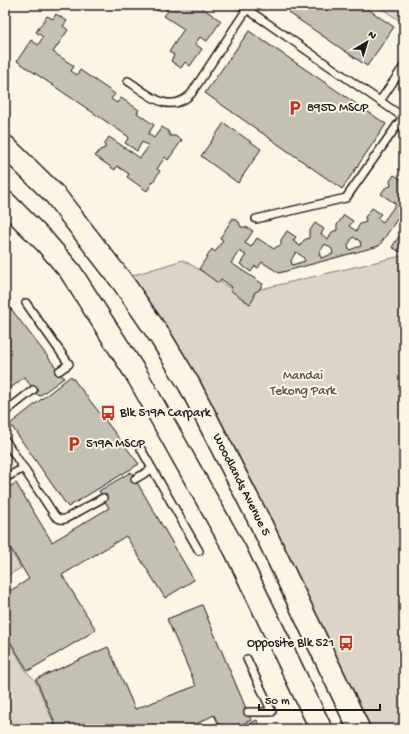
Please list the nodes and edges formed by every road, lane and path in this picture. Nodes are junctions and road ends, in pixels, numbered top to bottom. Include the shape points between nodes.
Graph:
1 (244, 7) edge
2 (404, 66) edge
3 (128, 81) dead end
4 (380, 101) junction
5 (5, 146) edge
6 (5, 202) edge
7 (256, 219) dead end
8 (26, 303) dead end
9 (59, 371) dead end
10 (33, 390) dead end
11 (5, 412) edge
12 (5, 440) edge
13 (141, 449) dead end
14 (24, 468) junction
15 (152, 469) junction
16 (5, 478) edge
17 (135, 479) dead end
18 (103, 498) dead end
19 (199, 552) dead end
20 (247, 659) dead end
21 (248, 712) dead end
22 (321, 729) edge
23 (359, 729) edge

1 - 3 lane via 191,94 182,102 176,104 158,101
1 - 4 lane
2 - 4 lane
4 - 7 lane via 402,117 346,198
5 - 23 main road, Woodlands Avenue 5 via 55,195 124,284 161,338 190,386 263,528
6 - 22 main road via 70,271 138,377 235,550
8 - 9 lane via 69,364
10 - 11 lane
12 - 14 lane
13 - 15 lane
14 - 16 lane
14 - 18 lane via 59,519 65,519
15 - 17 lane
15 - 19 lane
20 - 21 lane via 272,712

